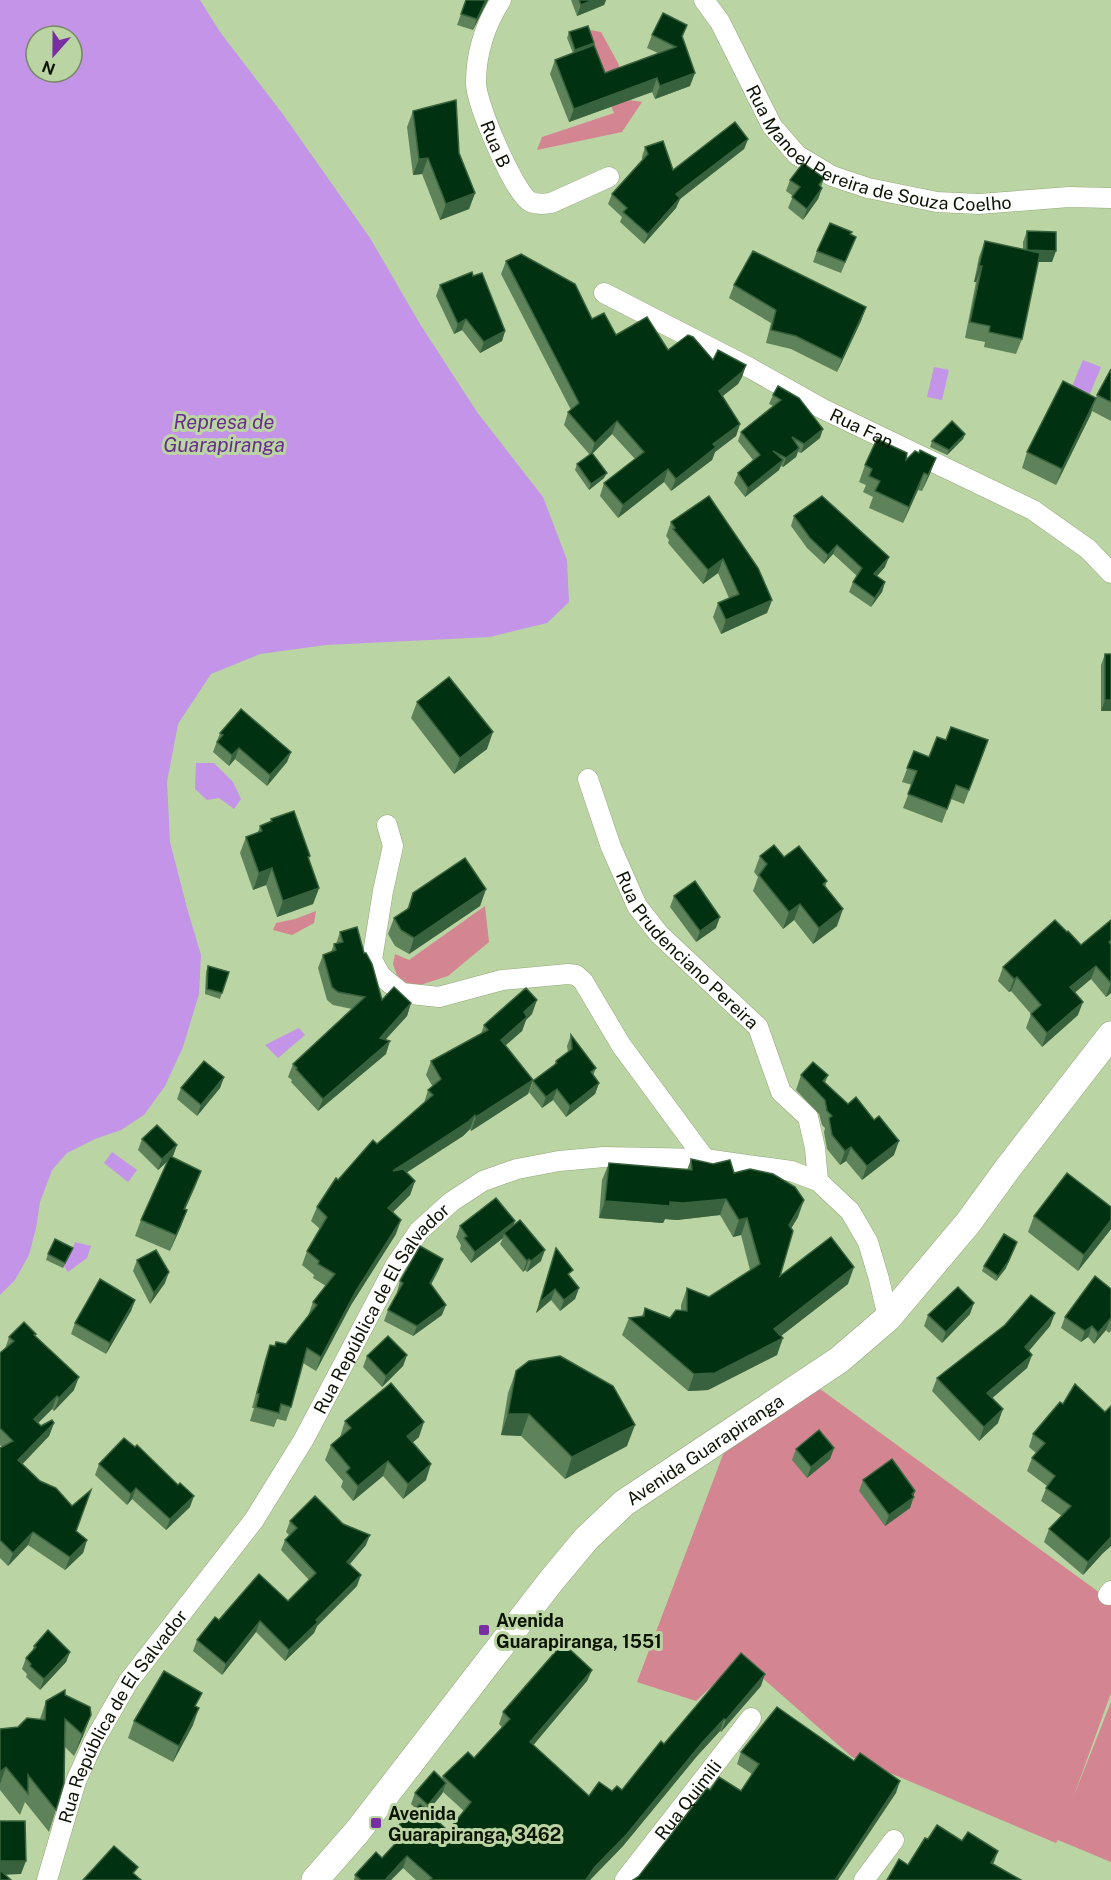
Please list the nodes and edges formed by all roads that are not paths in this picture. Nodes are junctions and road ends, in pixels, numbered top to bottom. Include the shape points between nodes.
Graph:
1 (501, 0) edge
2 (704, 0) edge
3 (609, 177) dead end
4 (1111, 198) edge
5 (604, 293) dead end
6 (1111, 573) edge
7 (588, 779) dead end
8 (387, 825) dead end
9 (1111, 1035) edge
10 (705, 1159) junction
11 (818, 1181) junction
12 (888, 1318) junction
13 (751, 1718) dead end
14 (894, 1840) dead end
15 (47, 1880) edge
16 (315, 1880) edge
17 (625, 1880) edge
18 (864, 1880) edge

1 - 3 street, Rua B via 489,18 478,54 476,86 490,130 517,188 528,201 541,205
2 - 4 street, Rua Manoel Pereira de Souza Coelho via 720,22 772,126 797,155 832,176 937,202
5 - 6 street, Rua Fan via 823,409 1033,510 1088,549
7 - 11 street, Rua Prudenciano Pereira via 610,847 637,906 659,934 758,1027 781,1092 808,1117
8 - 10 street via 393,846 372,960 381,976 402,993 439,997 502,980 576,975 621,1045
9 - 12 main road, Avenida Guarapiranga via 968,1223
10 - 11 street, Rua República de El Salvador via 780,1169
10 - 15 street, Rua República de El Salvador via 604,1157 517,1169 483,1181 451,1202 419,1231 395,1266 304,1439 254,1520 128,1682 94,1741 76,1781
11 - 12 street, Rua República de El Salvador via 850,1211 868,1242
12 - 16 main road, Avenida Guarapiranga via 839,1360 624,1503 586,1539 357,1832
13 - 17 street, Rua Quimili
14 - 18 street

